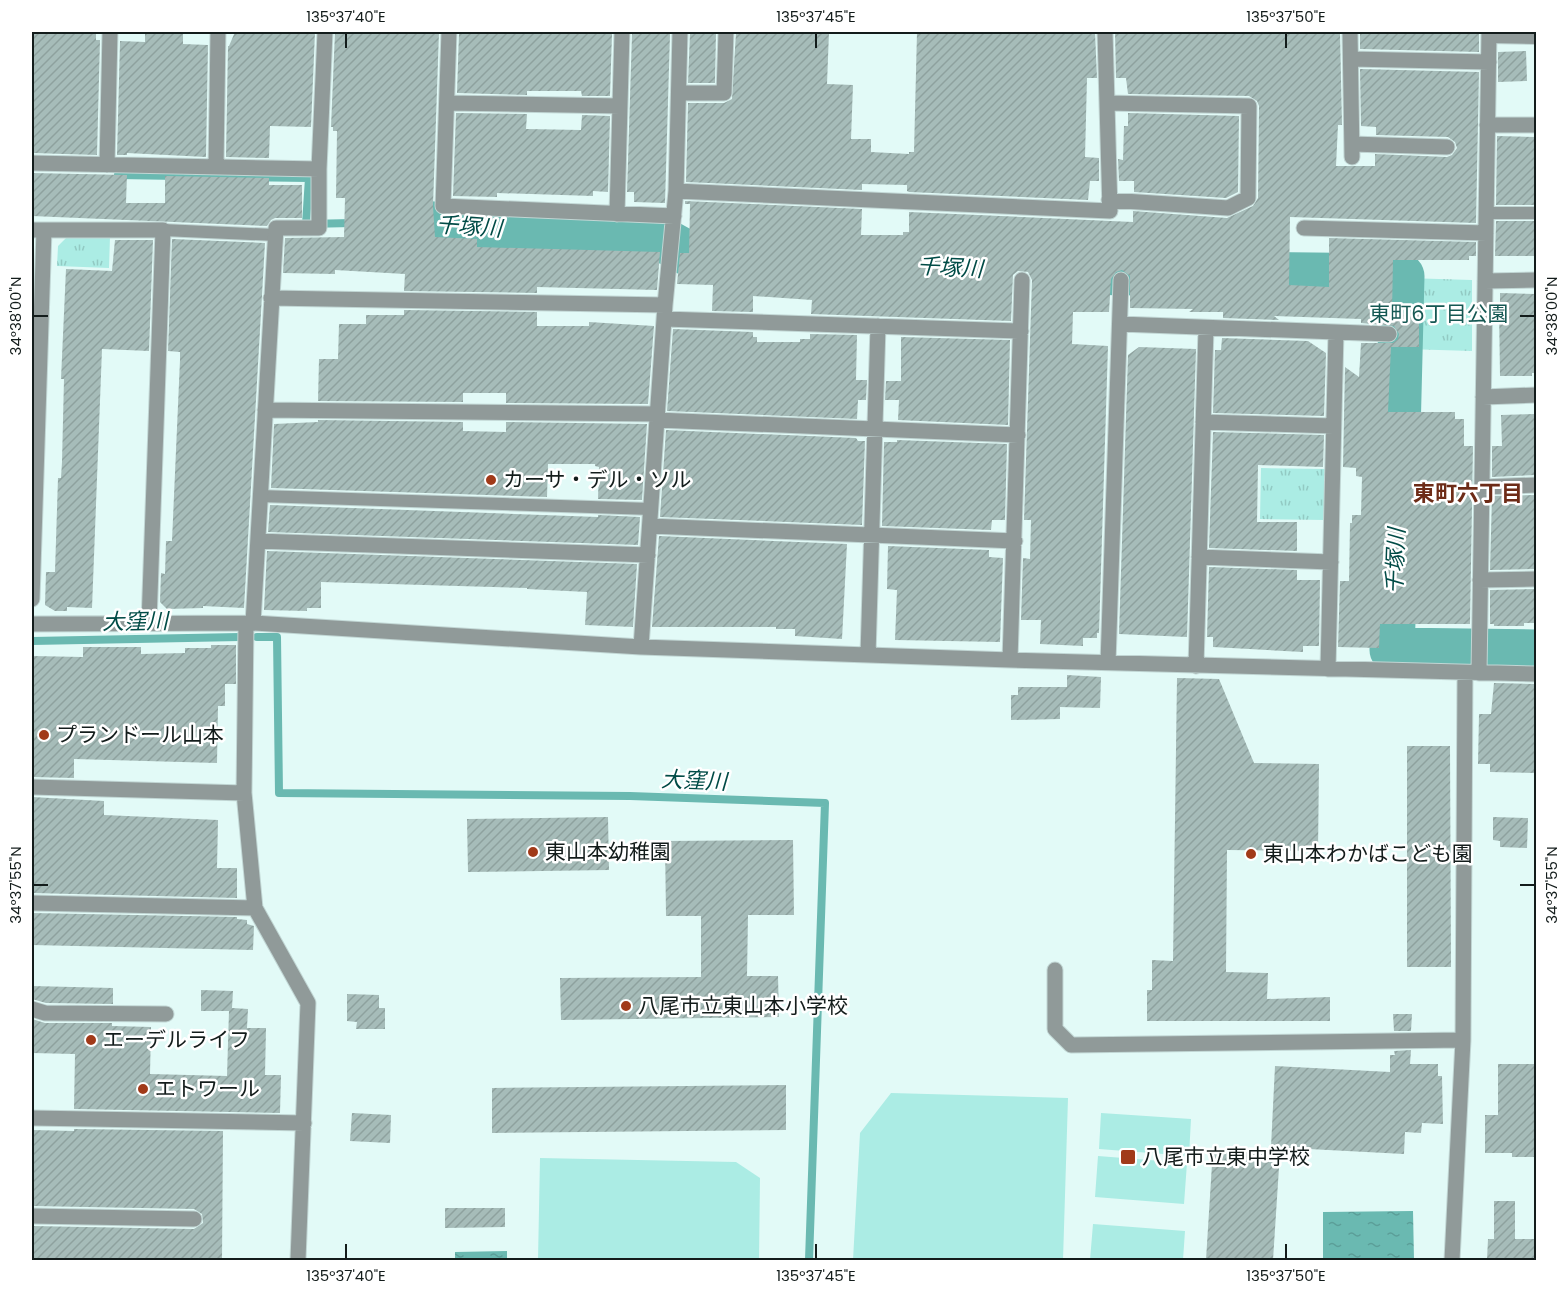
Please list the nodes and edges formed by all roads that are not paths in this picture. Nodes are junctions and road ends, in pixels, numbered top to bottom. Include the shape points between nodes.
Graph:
1 (110, 32) edge
2 (218, 32) edge
3 (325, 32) edge
4 (449, 32) edge
5 (622, 32) edge
6 (680, 32) edge
7 (726, 32) edge
8 (1105, 32) edge
9 (1350, 32) edge
10 (1489, 34) edge
11 (1536, 38) edge
12 (1351, 59) junction
13 (1488, 62) junction
14 (679, 93) junction
15 (447, 103) junction
16 (1107, 103) junction
17 (620, 106) junction
18 (1488, 125) junction
19 (1536, 125) edge
20 (1447, 147) dead end
21 (32, 163) edge
22 (107, 165) junction
23 (216, 167) junction
24 (319, 169) junction
25 (676, 191) junction
26 (1109, 200) junction
27 (1486, 213) junction
28 (1536, 213) edge
29 (616, 214) junction
30 (674, 216) junction
31 (1304, 228) dead end
32 (38, 230) edge
33 (163, 230) junction
34 (1486, 232) junction
35 (275, 235) junction
36 (1022, 280) dead end
37 (1121, 280) dead end
38 (1536, 280) edge
39 (1485, 281) junction
40 (272, 298) junction
41 (664, 312) junction
42 (1120, 324) junction
43 (878, 326) junction
44 (1206, 328) junction
45 (1021, 331) junction
46 (1336, 332) junction
47 (1389, 334) dead end
48 (1536, 395) edge
49 (1484, 397) junction
50 (265, 410) junction
51 (657, 417) junction
52 (1203, 422) junction
53 (1333, 426) junction
54 (875, 429) junction
55 (1018, 435) junction
56 (1536, 485) edge
57 (1482, 487) junction
58 (260, 496) junction
59 (651, 509) junction
60 (650, 526) junction
61 (870, 535) junction
62 (1015, 541) junction
63 (258, 542) junction
64 (648, 555) junction
65 (1199, 557) junction
66 (1331, 562) junction
67 (1536, 579) edge
68 (1480, 580) junction
69 (32, 599) edge
70 (149, 623) junction
71 (249, 623) junction
72 (32, 624) edge
73 (641, 647) junction
74 (868, 655) junction
75 (1010, 660) junction
76 (1476, 662) junction
77 (1108, 663) junction
78 (1196, 666) junction
79 (1328, 669) junction
80 (1536, 674) edge
81 (32, 787) edge
82 (244, 793) junction
83 (32, 903) edge
84 (255, 908) junction
85 (1055, 970) dead end
86 (32, 1008) edge
87 (166, 1014) dead end
88 (1463, 1041) junction
89 (32, 1118) edge
90 (304, 1123) junction
91 (32, 1216) edge
92 (194, 1219) dead end
93 (298, 1260) edge
94 (1452, 1260) edge

1 - 22 street
2 - 23 street
3 - 24 street
4 - 15 street
5 - 17 street
6 - 14 street
7 - 14 street via 724,93
8 - 16 street
9 - 12 street
10 - 11 lane
10 - 13 street
12 - 13 street
12 - 20 street via 1352,150
13 - 18 street
14 - 25 street
15 - 17 street
15 - 29 street via 443,206
16 - 26 street
16 - 26 street via 1249,106 1248,198 1228,208
17 - 29 street
18 - 19 street
18 - 27 street
21 - 22 street
22 - 23 street
23 - 24 street
24 - 35 street via 319,228 276,228
25 - 26 street via 1110,211
25 - 30 street
27 - 28 lane
27 - 34 street
29 - 30 street
30 - 41 street
31 - 34 street
32 - 33 street
32 - 69 street
33 - 35 lane
33 - 70 street
34 - 39 street
35 - 40 street
36 - 45 street
37 - 42 street
38 - 39 street
39 - 49 street
40 - 41 street
40 - 50 street
41 - 43 street
41 - 51 street
42 - 44 street
42 - 77 street
43 - 45 street
43 - 54 street
44 - 46 street
44 - 52 street
45 - 55 street
46 - 47 street
46 - 53 street
48 - 49 street
49 - 57 street
50 - 51 street
50 - 58 street
51 - 54 street
51 - 59 street
52 - 53 street
52 - 65 street
53 - 66 street
54 - 55 street
54 - 61 street
55 - 62 street
56 - 57 street
57 - 68 street
58 - 59 lane
58 - 63 street
59 - 60 street
60 - 61 street
60 - 64 street
61 - 62 street
61 - 74 street
62 - 75 street
63 - 64 street
63 - 71 street
64 - 73 street
65 - 66 street
65 - 78 street
66 - 79 street
67 - 68 street
68 - 76 street
70 - 71 street
70 - 72 street
71 - 73 street
71 - 82 street
73 - 74 street
74 - 75 street
75 - 77 street
76 - 79 street
76 - 80 street
76 - 88 street
77 - 78 street
78 - 79 street
81 - 82 street
82 - 84 street
83 - 84 street
84 - 90 street via 308,1003
85 - 88 street via 1055,1029 1071,1045
86 - 87 street via 45,1013
88 - 94 street
89 - 90 street
90 - 93 street
91 - 92 street

